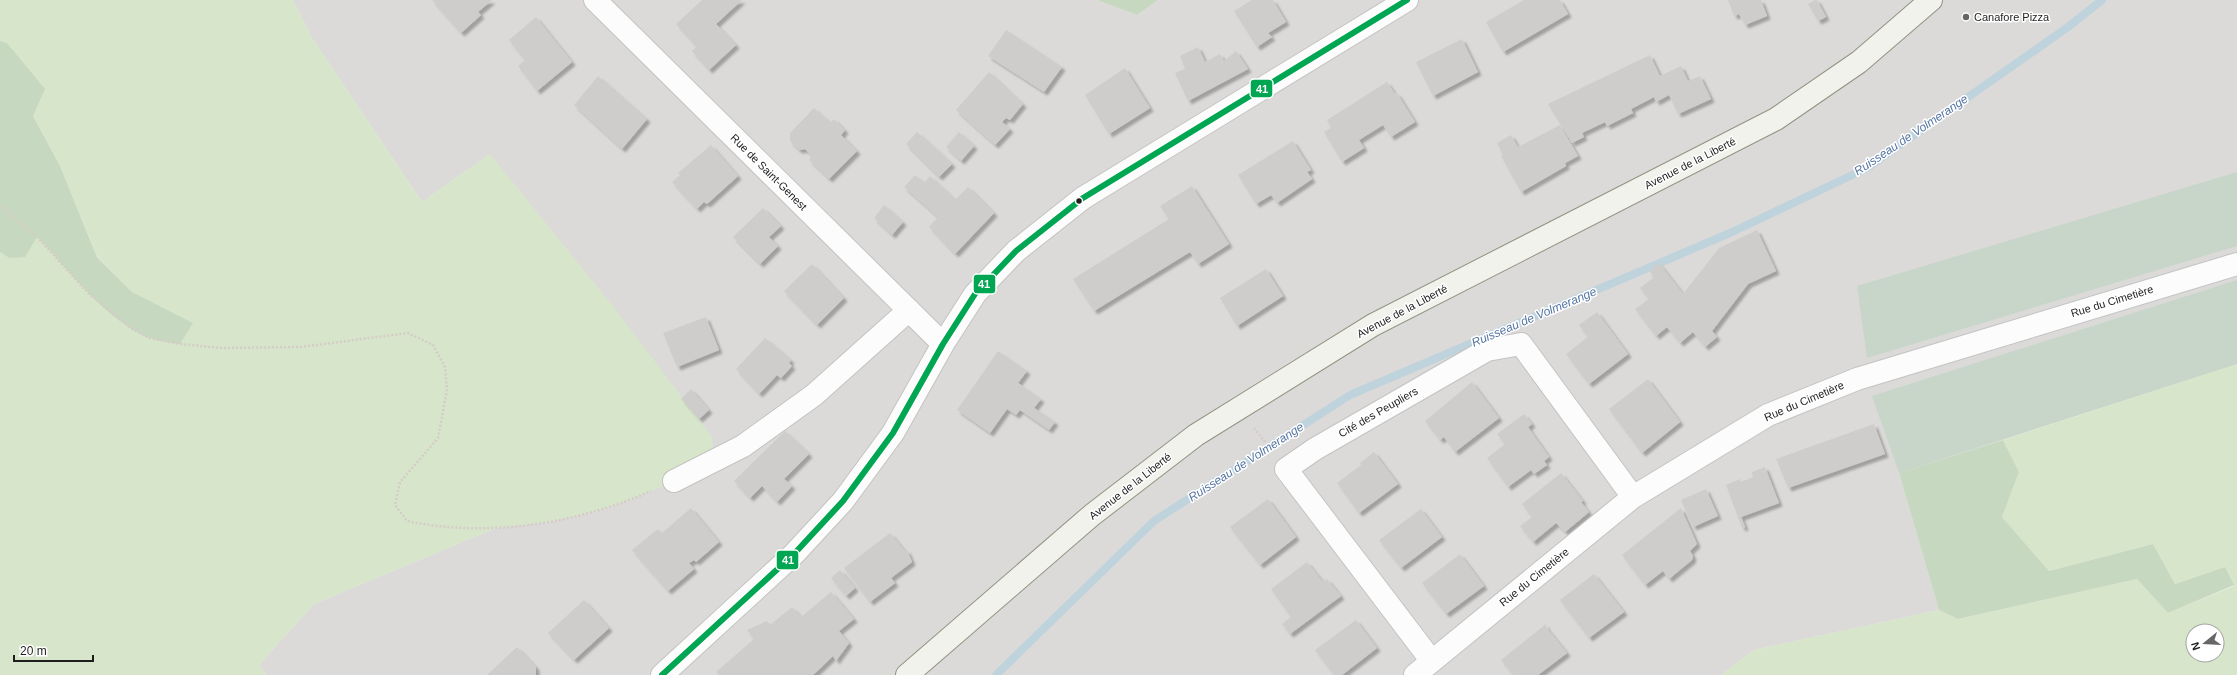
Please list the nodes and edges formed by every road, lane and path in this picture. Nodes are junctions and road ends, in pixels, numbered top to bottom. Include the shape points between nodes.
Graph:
1 (595, 0) edge
2 (1407, 0) edge
3 (1931, 0) edge
4 (0, 206) edge
5 (2237, 264) edge
6 (909, 310) junction
7 (943, 344) junction
8 (1239, 408) junction
9 (1286, 469) junction
10 (674, 481) joint
11 (1633, 497) junction
12 (1432, 660) junction
13 (662, 675) edge
14 (907, 675) edge
15 (1415, 675) edge

1 - 6 street, Rue de Saint-Genest
2 - 7 street via 1083,198 1011,256 975,294
3 - 8 main road, Avenue de la Liberté via 1858,62 1776,119 1373,325
4 - 10 path via 37,237 88,293 132,329 149,338 222,348 301,347 408,333 433,345 444,367 447,390 438,438 400,482 395,505 407,521 449,528 496,528 548,522 598,511
5 - 11 street, Rue du Cimetière via 1857,379 1768,415
6 - 7 street, Rue de Saint-Genest
6 - 10 street via 814,395 743,446
7 - 13 street via 893,433 843,501 794,554
8 - 9 path
8 - 14 main road, Avenue de la Liberté via 1196,435 1092,515
9 - 11 street, Cité des Peupliers via 1315,449 1487,350 1521,344
9 - 12 street
11 - 12 street, Rue du Cimetière
12 - 15 street, Rue du Cimetière

